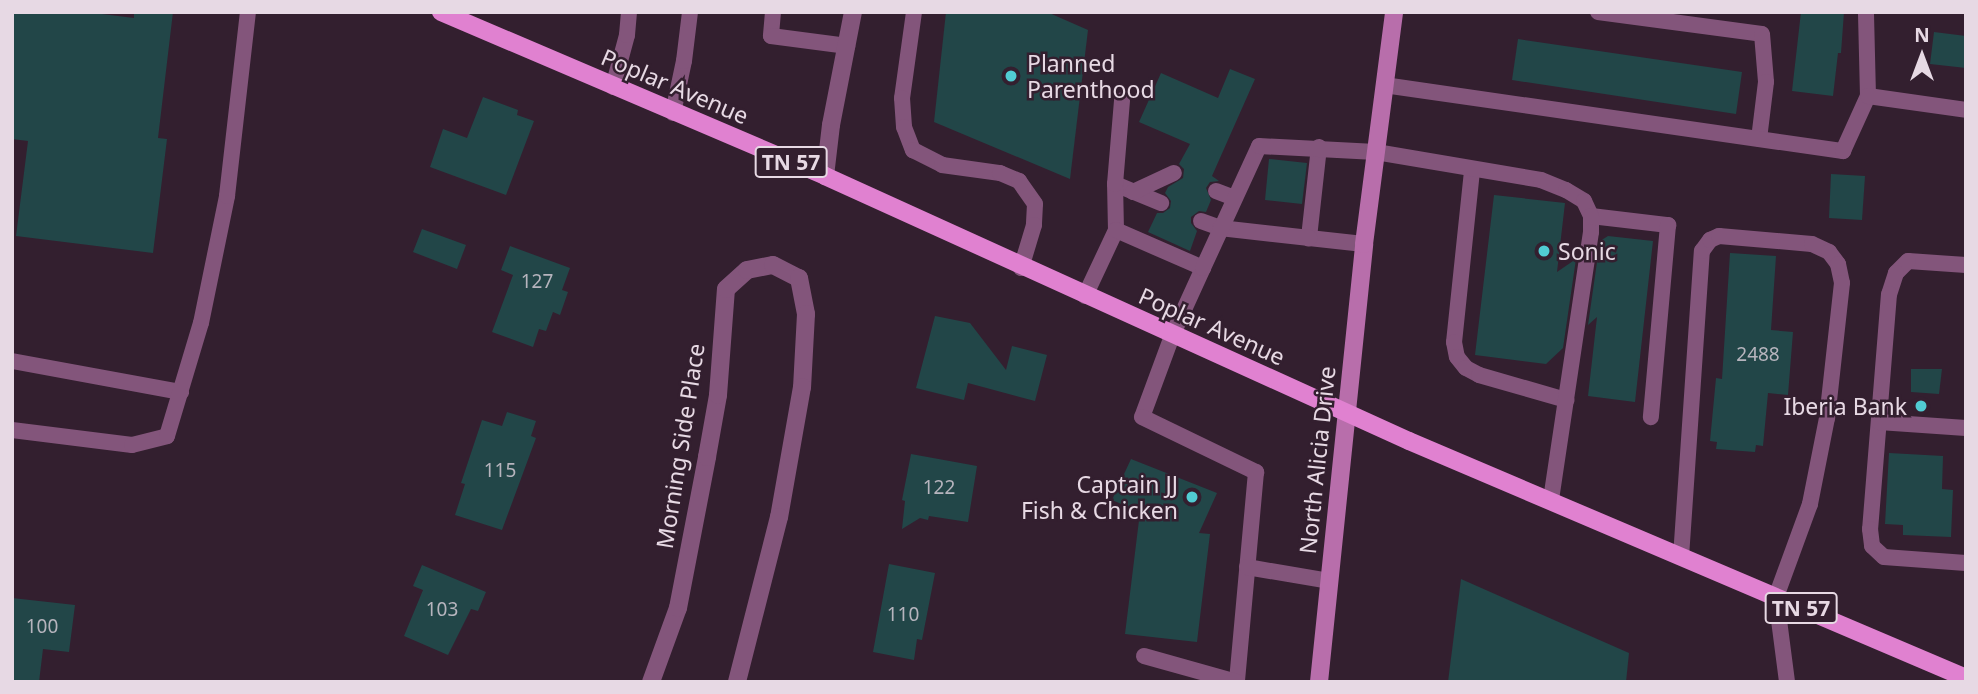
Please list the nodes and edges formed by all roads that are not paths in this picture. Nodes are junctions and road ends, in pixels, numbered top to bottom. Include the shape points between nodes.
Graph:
1 (247, 12) edge
2 (441, 12) edge
3 (629, 12) edge
4 (690, 12) edge
5 (773, 12) edge
6 (853, 12) edge
7 (914, 12) edge
8 (1394, 12) edge
9 (1598, 12) edge
10 (1866, 12) edge
11 (848, 46) junction
12 (1384, 86) junction
13 (613, 87) junction
14 (1868, 96) junction
15 (1122, 100) dead end
16 (1966, 110) edge
17 (673, 113) junction
18 (1759, 139) junction
19 (1319, 147) junction
20 (1376, 152) junction
21 (1472, 171) junction
22 (1174, 173) dead end
23 (825, 176) junction
24 (1115, 184) junction
25 (1216, 191) dead end
26 (1133, 192) junction
27 (1234, 198) junction
28 (1161, 203) dead end
29 (1591, 216) junction
30 (1201, 221) dead end
31 (1220, 228) junction
32 (1116, 230) junction
33 (1309, 238) junction
34 (1364, 244) junction
35 (1966, 265) edge
36 (1021, 268) junction
37 (1203, 268) junction
38 (1085, 296) junction
39 (1172, 335) junction
40 (12, 361) edge
41 (181, 392) junction
42 (1566, 400) junction
43 (1347, 413) junction
44 (1651, 417) dead end
45 (1879, 422) junction
46 (1966, 428) edge
47 (12, 430) edge
48 (1551, 501) junction
49 (1681, 557) junction
50 (1966, 563) edge
51 (1247, 567) junction
52 (1329, 581) junction
53 (1776, 597) junction
54 (1144, 656) dead end
55 (1966, 678) edge
56 (651, 682) edge
57 (737, 682) edge
58 (1237, 682) edge
59 (1319, 682) edge
60 (1787, 682) edge

1 - 41 lane via 227,196 201,323
2 - 13 main road, Poplar Avenue / TN 57
3 - 13 lane
4 - 17 lane
5 - 11 lane via 771,37
6 - 11 street
7 - 36 lane via 902,98 904,127 913,150 942,165 1000,173 1019,181 1035,204 1034,225
8 - 12 main road, North Alicia Drive
9 - 18 lane via 1762,34 1766,82
10 - 14 lane
11 - 23 street
12 - 18 lane
12 - 20 main road, North Alicia Drive
13 - 17 main road, Poplar Avenue / TN 57
14 - 16 lane
14 - 18 lane via 1843,151
15 - 24 lane
17 - 23 main road, Poplar Avenue / TN 57
19 - 20 lane
19 - 27 lane via 1259,146
19 - 33 lane
20 - 21 lane
20 - 34 main road, North Alicia Drive
21 - 29 lane via 1541,180 1584,201
21 - 42 lane via 1454,333 1457,358 1479,375
22 - 26 lane
23 - 36 main road, Poplar Avenue / TN 57
24 - 26 lane
24 - 32 lane
25 - 27 lane
26 - 28 lane
27 - 31 lane
29 - 42 lane
29 - 44 lane via 1668,225
30 - 31 lane
31 - 33 lane
31 - 37 lane
32 - 37 lane
32 - 38 lane
33 - 34 lane
34 - 43 main road, North Alicia Drive
35 - 45 lane via 1908,261 1896,273 1889,294
36 - 38 main road, Poplar Avenue / TN 57
37 - 39 lane
38 - 39 main road, Poplar Avenue / TN 57
39 - 43 main road, Poplar Avenue / TN 57
39 - 51 lane via 1142,417 1256,472
40 - 41 lane
41 - 47 lane via 167,436 132,445
42 - 48 lane
43 - 48 main road, Poplar Avenue / TN 57
43 - 52 main road, North Alicia Drive
45 - 46 lane
45 - 50 lane via 1872,546 1884,556
48 - 49 main road, Poplar Avenue / TN 57
49 - 53 main road, Poplar Avenue / TN 57
49 - 53 lane via 1702,251 1719,236 1812,244 1829,252 1839,264 1842,284 1827,418 1810,505
51 - 52 lane
51 - 58 lane
52 - 59 main road, North Alicia Drive
53 - 55 main road, Poplar Avenue / TN 57
53 - 60 lane
54 - 58 lane
56 - 57 street, Morning Side Place via 678,608 716,408 726,289 747,270 773,265 799,278 806,314 802,387 779,517

